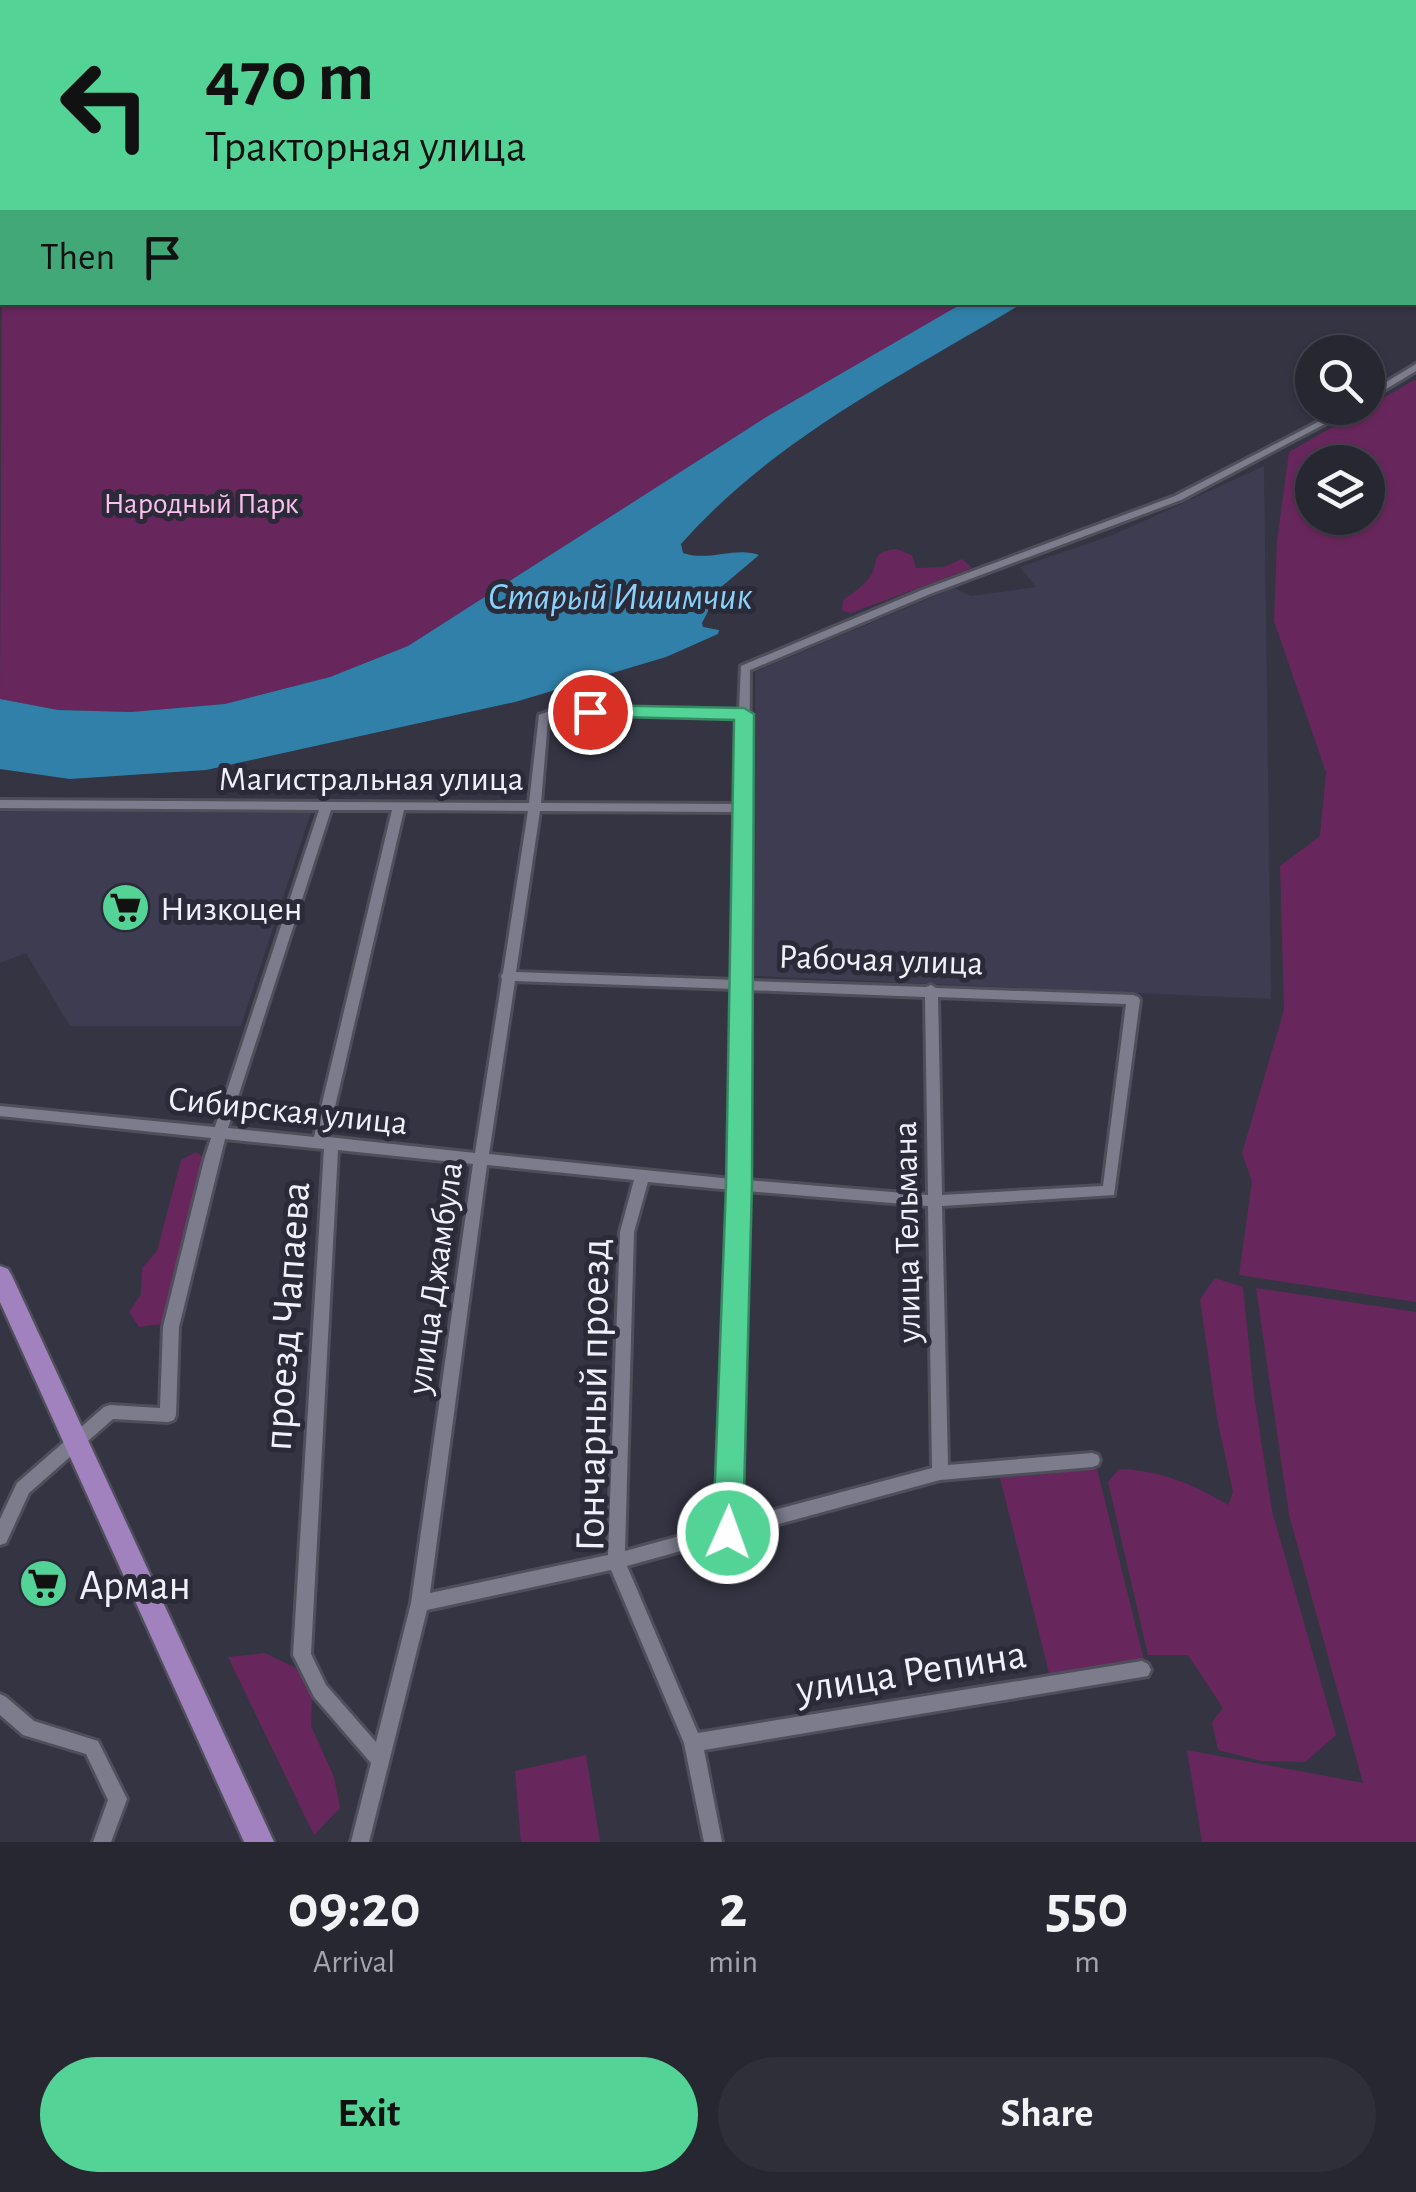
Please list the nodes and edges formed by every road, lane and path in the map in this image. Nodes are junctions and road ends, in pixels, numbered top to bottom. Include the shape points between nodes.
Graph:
1 (1416, 366) edge
2 (1385, 386) edge
3 (1318, 425) edge
4 (744, 714) junction
5 (0, 804) edge
6 (326, 806) junction
7 (399, 806) junction
8 (535, 806) junction
9 (743, 808) junction
10 (507, 976) junction
11 (739, 984) junction
12 (931, 990) junction
13 (0, 1110) edge
14 (222, 1133) junction
15 (332, 1144) junction
16 (481, 1159) junction
17 (642, 1176) junction
18 (739, 1185) junction
19 (1109, 1191) joint
20 (936, 1200) junction
21 (0, 1276) edge
22 (75, 1440) junction
23 (1092, 1460) dead end
24 (940, 1473) junction
25 (728, 1533) junction
26 (0, 1537) edge
27 (616, 1561) junction
28 (420, 1603) junction
29 (1142, 1670) dead end
30 (0, 1703) edge
31 (692, 1744) junction
32 (381, 1761) junction
33 (102, 1842) edge
34 (259, 1842) edge
35 (360, 1842) edge
36 (713, 1842) edge

1 - 2 street
3 - 4 street via 1178,498 745,668
4 - 8 street, улица Джамбула via 557,711 544,717
4 - 9 street
5 - 6 street, Магистральная улица
6 - 7 street, Магистральная улица
6 - 14 street
7 - 8 street, Магистральная улица
7 - 15 street, проезд Чапаева via 320,1140
8 - 9 street, Магистральная улица
8 - 10 street, улица Джамбула
9 - 11 street
10 - 11 street, Рабочая улица
10 - 16 street, улица Джамбула
11 - 12 street, Рабочая улица
11 - 18 street
12 - 19 street, Рабочая улица via 1133,1000
12 - 20 street, улица Тельмана
13 - 14 street, Сибирская улица
14 - 15 street, Сибирская улица
14 - 22 street via 171,1327 168,1415 110,1412
15 - 16 street, Сибирская улица
15 - 32 street, проезд Чапаева via 302,1654 320,1692
16 - 17 street, Сибирская улица
16 - 28 street, улица Джамбула
17 - 18 street, Сибирская улица
17 - 27 street, Гончарный проезд via 627,1232
18 - 20 street, Сибирская улица
18 - 25 street
19 - 20 street, Сибирская улица
20 - 24 street, улица Тельмана
21 - 22 main road
22 - 26 street via 23,1488
22 - 34 main road
23 - 24 street
24 - 25 street
25 - 27 street
27 - 28 street
27 - 31 street, Гончарный проезд
28 - 32 street, улица Джамбула
29 - 31 street, улица Репина
30 - 33 street via 29,1729 92,1747 118,1799
31 - 36 street, Гончарный проезд
32 - 35 street, улица Джамбула

